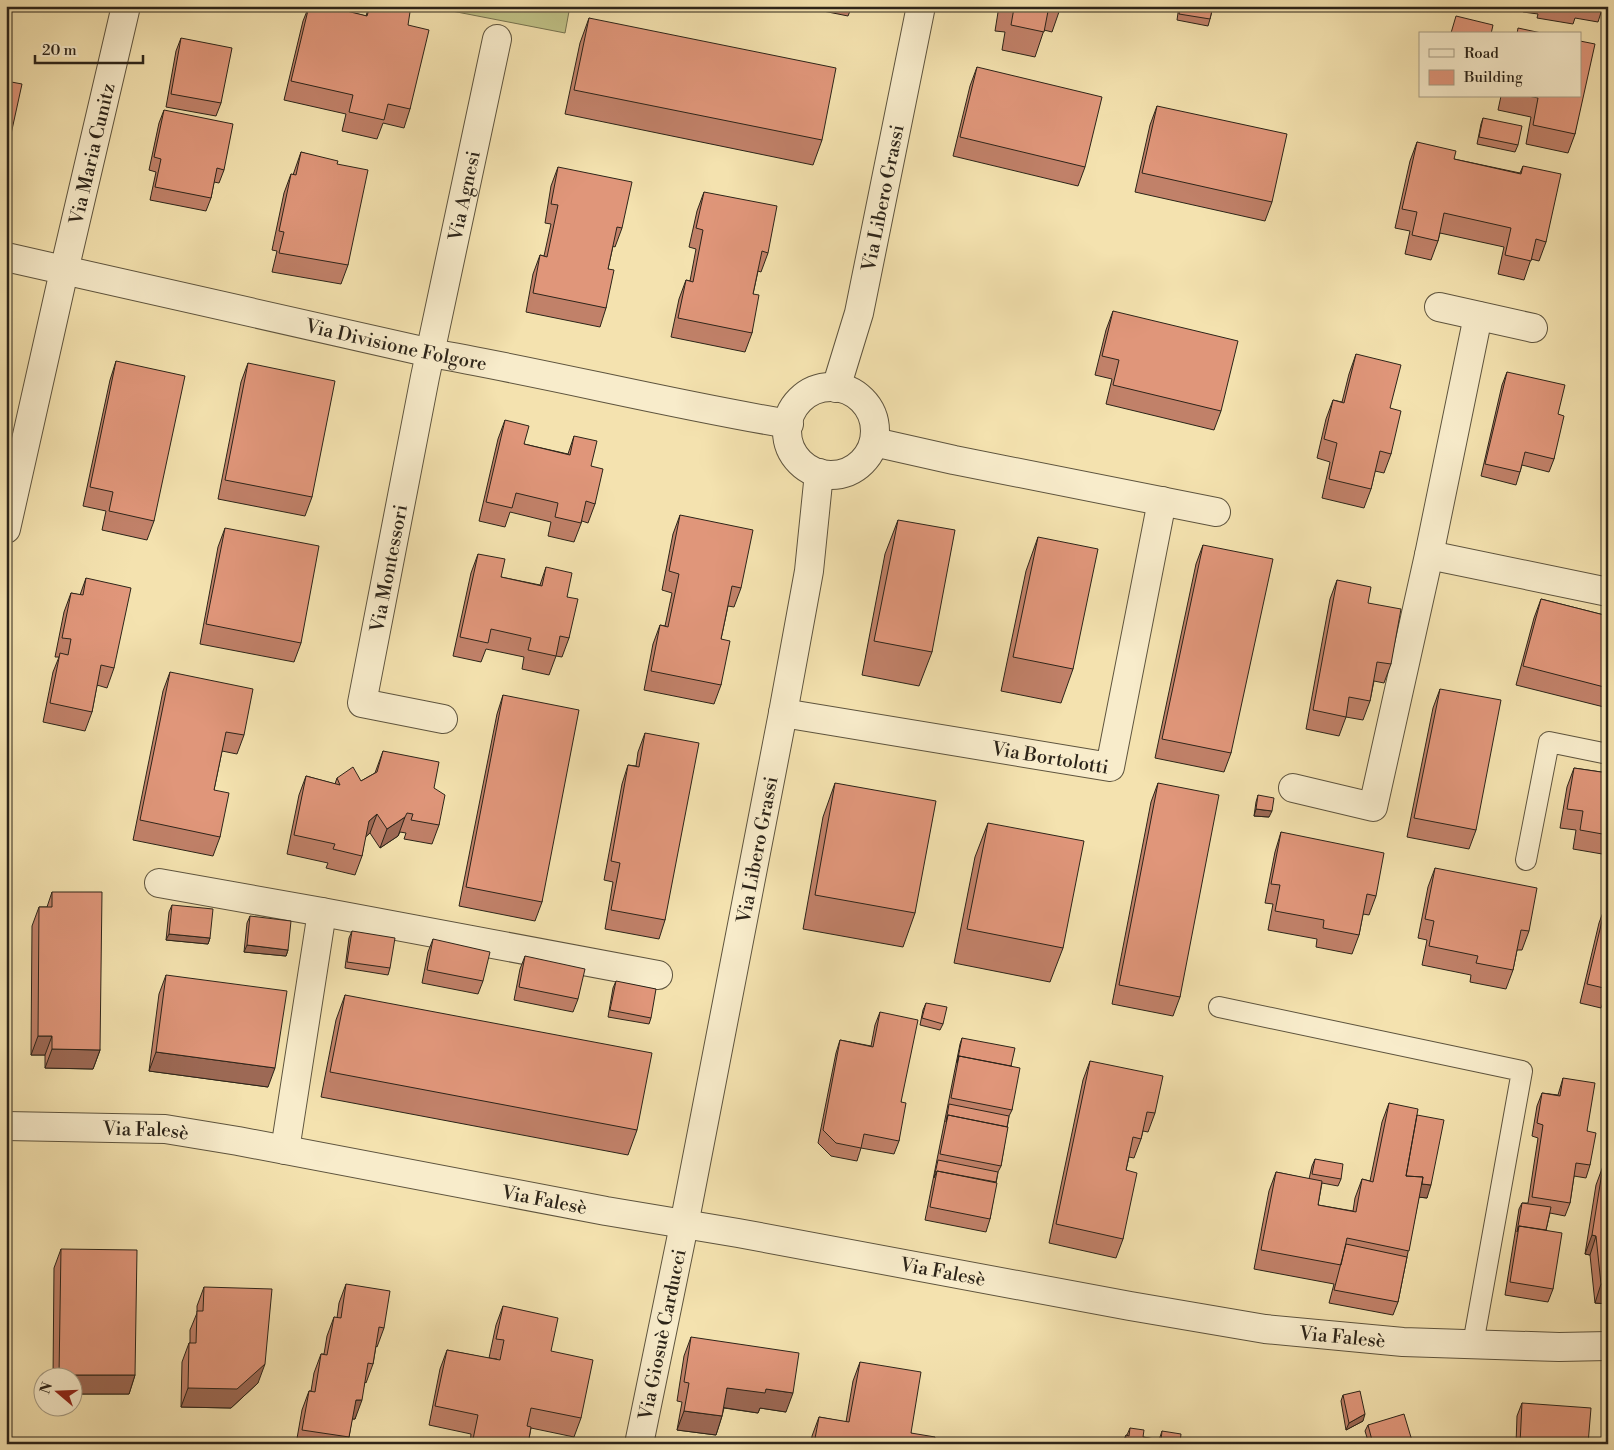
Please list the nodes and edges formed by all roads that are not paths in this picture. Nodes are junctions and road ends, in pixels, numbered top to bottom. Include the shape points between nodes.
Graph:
1 (126, 6) edge
2 (921, 6) edge
3 (497, 39) dead end
4 (6, 258) edge
5 (64, 271) junction
6 (1438, 307) dead end
7 (1478, 316) junction
8 (1532, 328) dead end
9 (431, 354) junction
10 (836, 388) junction
11 (788, 424) junction
12 (874, 442) junction
13 (819, 473) junction
14 (1162, 501) junction
15 (1216, 512) dead end
16 (6, 529) edge
17 (1430, 556) junction
18 (1608, 592) edge
19 (784, 714) junction
20 (443, 719) dead end
21 (1608, 754) edge
22 (1293, 788) dead end
23 (1526, 860) dead end
24 (159, 883) dead end
25 (322, 912) junction
26 (658, 975) dead end
27 (1219, 1007) dead end
28 (6, 1126) edge
29 (284, 1150) junction
30 (684, 1225) junction
31 (1473, 1344) junction
32 (1608, 1346) edge
33 (639, 1444) edge

1 - 5 street, Via Maria Cunitz
2 - 10 street, Via Libero Grassi via 859,312
3 - 9 street, Via Agnesi
4 - 5 street, Via Divisione Folgore
5 - 9 street, Via Divisione Folgore
5 - 16 street, Via Maria Cunitz
6 - 7 street
7 - 8 street
7 - 17 street
9 - 11 street, Via Divisione Folgore
9 - 20 street, Via Montessori via 362,703
10 - 11 street via 821,389 803,398
10 - 12 street via 854,394 870,410 875,426
11 - 13 street via 788,437 797,458 808,469
12 - 13 street via 868,456 855,468 834,475
12 - 14 street
13 - 19 street, Via Libero Grassi via 809,571
14 - 15 street
14 - 19 street, Via Bortolotti via 1110,766
17 - 18 street
17 - 22 street via 1373,807
19 - 30 street, Via Libero Grassi
21 - 23 lane via 1550,742
24 - 25 street
25 - 26 street
25 - 29 street
27 - 31 lane via 1522,1071
28 - 29 street, Via Falesè via 165,1129
29 - 30 street, Via Falesè
30 - 31 street, Via Falesè via 1265,1329 1402,1342
30 - 33 street, Via Giosuè Carducci
31 - 32 street, Via Falesè

